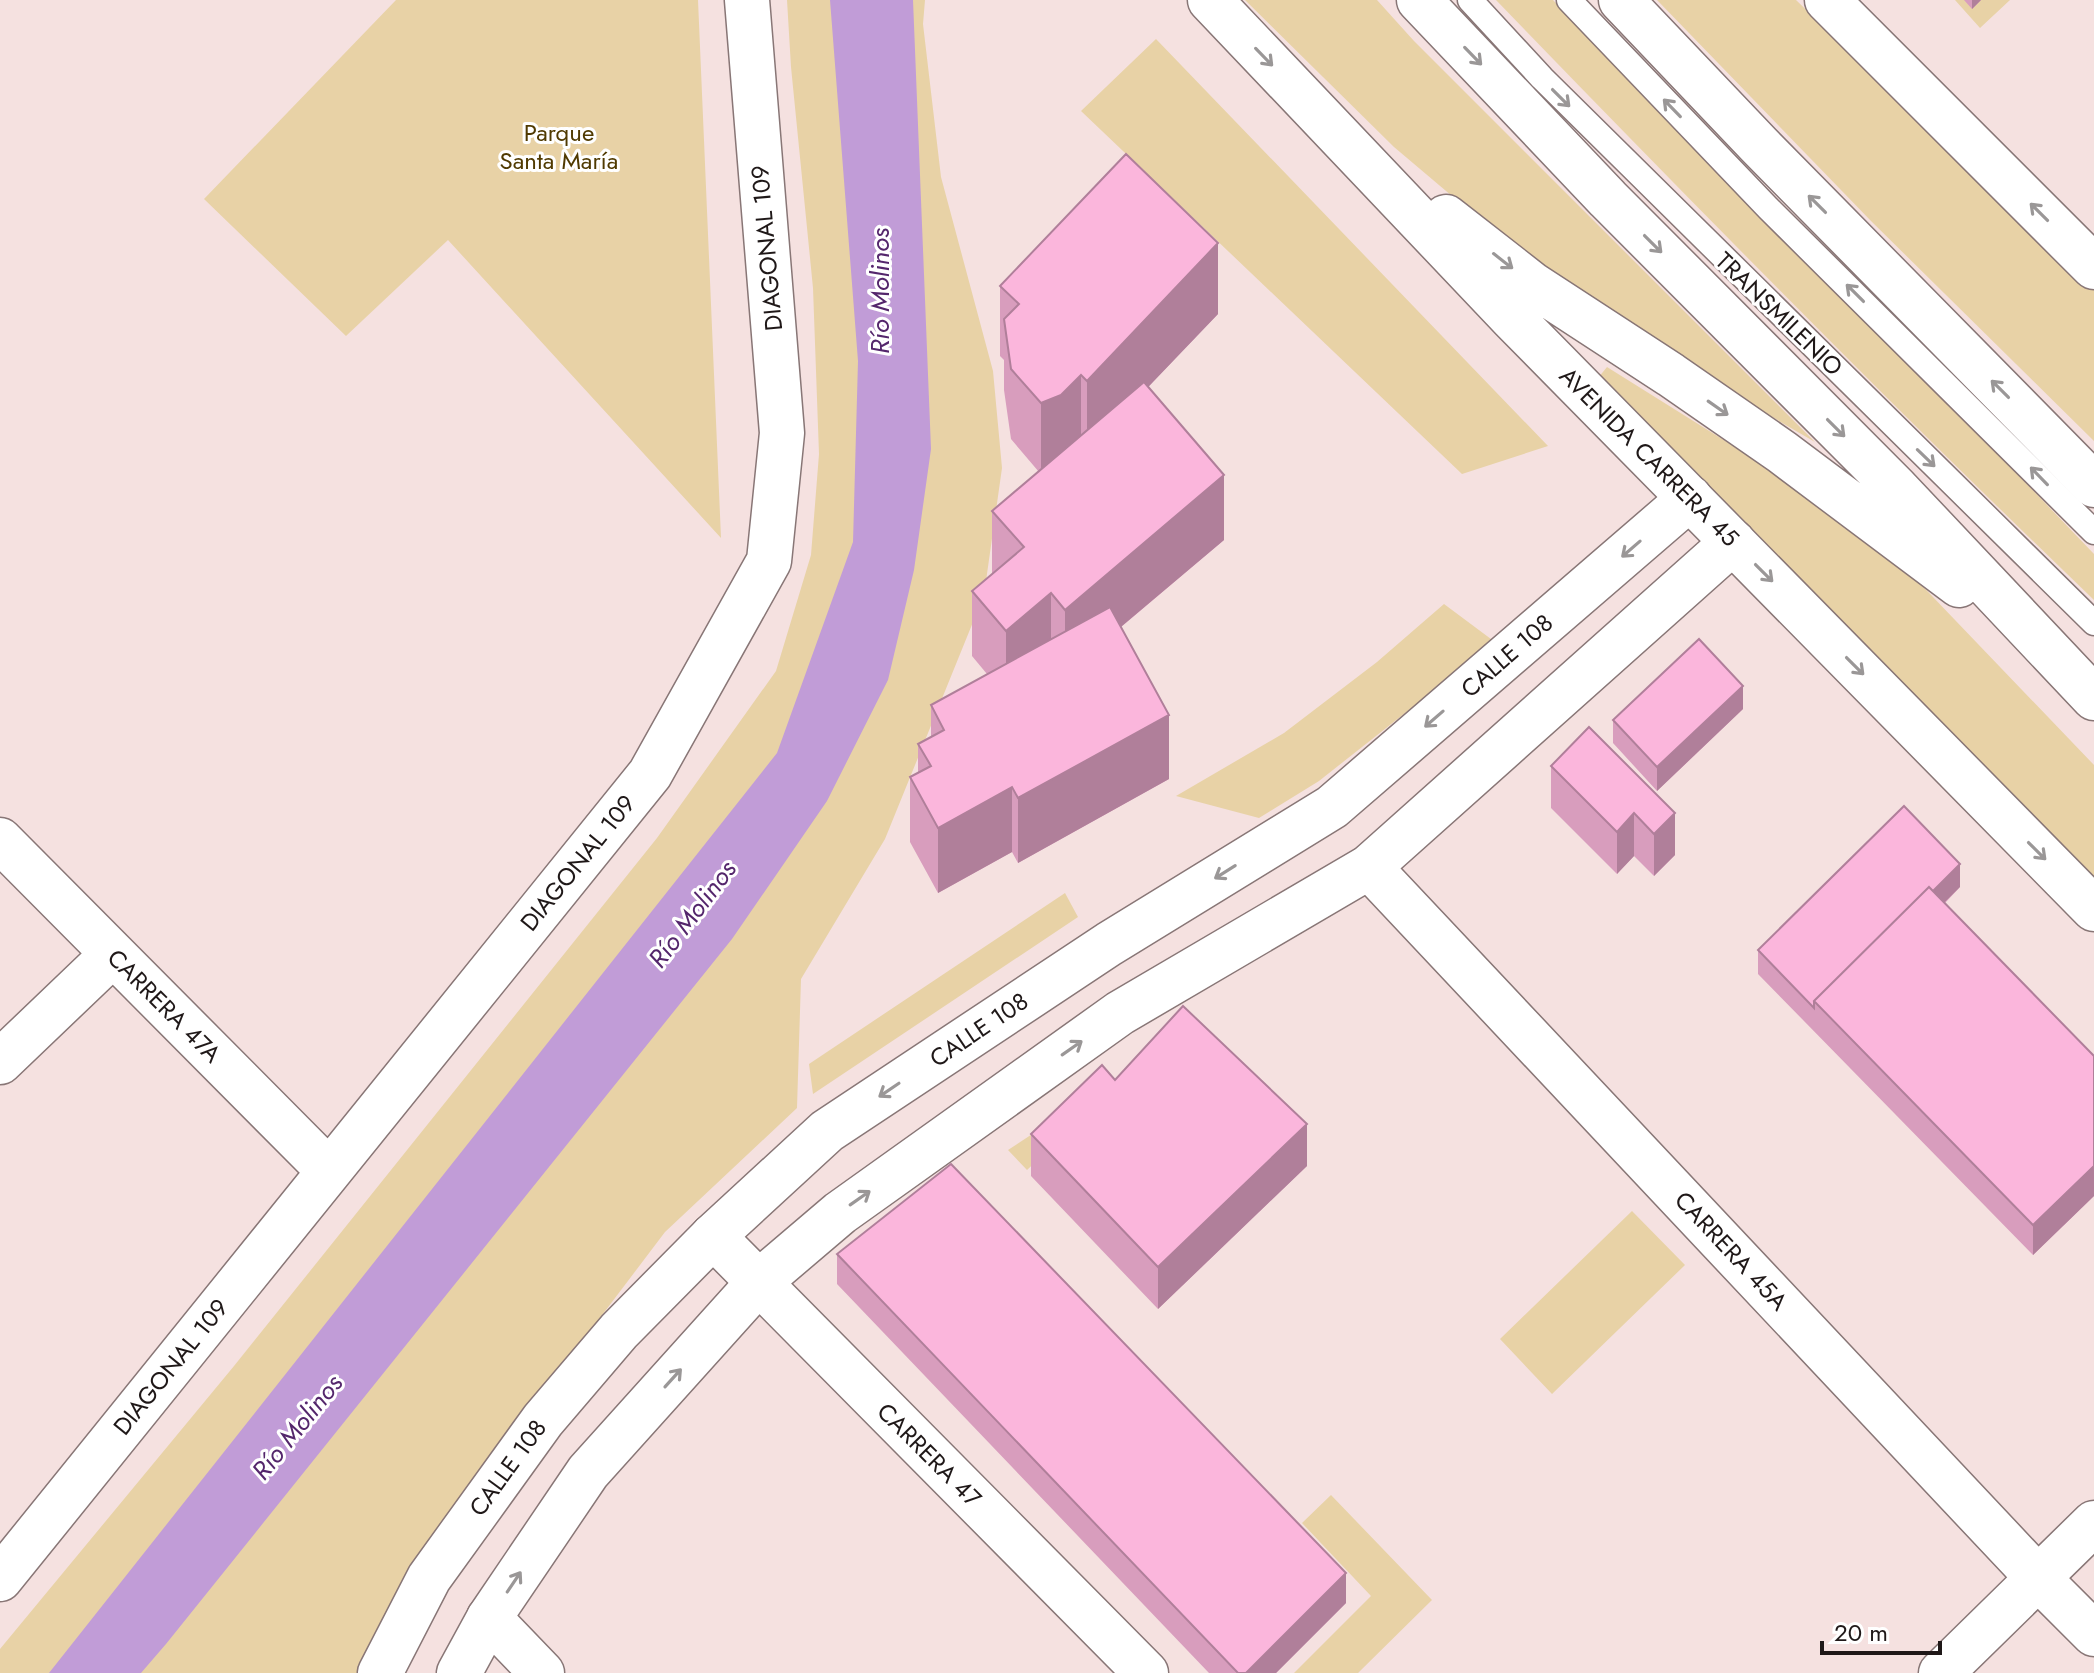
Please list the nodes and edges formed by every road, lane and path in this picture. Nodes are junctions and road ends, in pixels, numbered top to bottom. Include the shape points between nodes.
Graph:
1 (747, 0) edge
2 (1210, 0) edge
3 (1419, 0) edge
4 (1470, 0) edge
5 (1569, 0) edge
6 (1621, 0) edge
7 (1827, 0) edge
8 (1331, 128) junction
9 (2094, 267) edge
10 (2094, 485) edge
11 (1690, 498) junction
12 (2094, 532) edge
13 (1733, 542) junction
14 (2094, 623) edge
15 (2056, 658) junction
16 (2094, 698) edge
17 (0, 840) edge
18 (1369, 867) junction
19 (2094, 909) edge
20 (113, 954) junction
21 (0, 1062) edge
22 (329, 1171) junction
23 (713, 1236) junction
24 (759, 1282) junction
25 (2094, 1523) edge
26 (2038, 1578) junction
27 (0, 1579) edge
28 (489, 1618) junction
29 (2094, 1634) edge
30 (380, 1673) edge
31 (459, 1673) edge
32 (542, 1673) edge
33 (1146, 1673) edge
34 (1941, 1673) edge

1 - 22 main road, DIAGONAL 109 via 782,433 769,561 650,774
2 -> 8 main road, AVENIDA CARRERA 45
3 -> 15 main road
4 -> 14 lane, TRANSMILENIO via 1553,90
12 -> 5 lane via 1768,208
10 -> 6 main road
9 -> 7 main road
8 - 11 main road, AVENIDA CARRERA 45
8 -> 15 main road via 1533,285 1782,452
11 - 13 main road, AVENIDA CARRERA 45
11 -> 23 main road, CALLE 108 via 1332,807 1109,944 827,1131
13 - 18 main road
13 -> 19 main road, AVENIDA CARRERA 45
15 - 16 main road
17 - 20 main road, CARRERA 47A
24 -> 18 main road via 840,1213 1120,1013
18 - 26 main road, CARRERA 45A
20 - 21 main road
20 - 22 main road, CARRERA 47A
22 - 27 main road, DIAGONAL 109
23 - 24 main road, CARRERA 47
23 - 30 main road, CALLE 108 via 619,1331 543,1420 429,1578
28 -> 24 main road via 588,1472
24 - 33 main road, CARRERA 47
25 - 26 main road
26 - 29 main road, CARRERA 45A
26 - 34 main road
28 - 31 main road
28 - 32 main road

